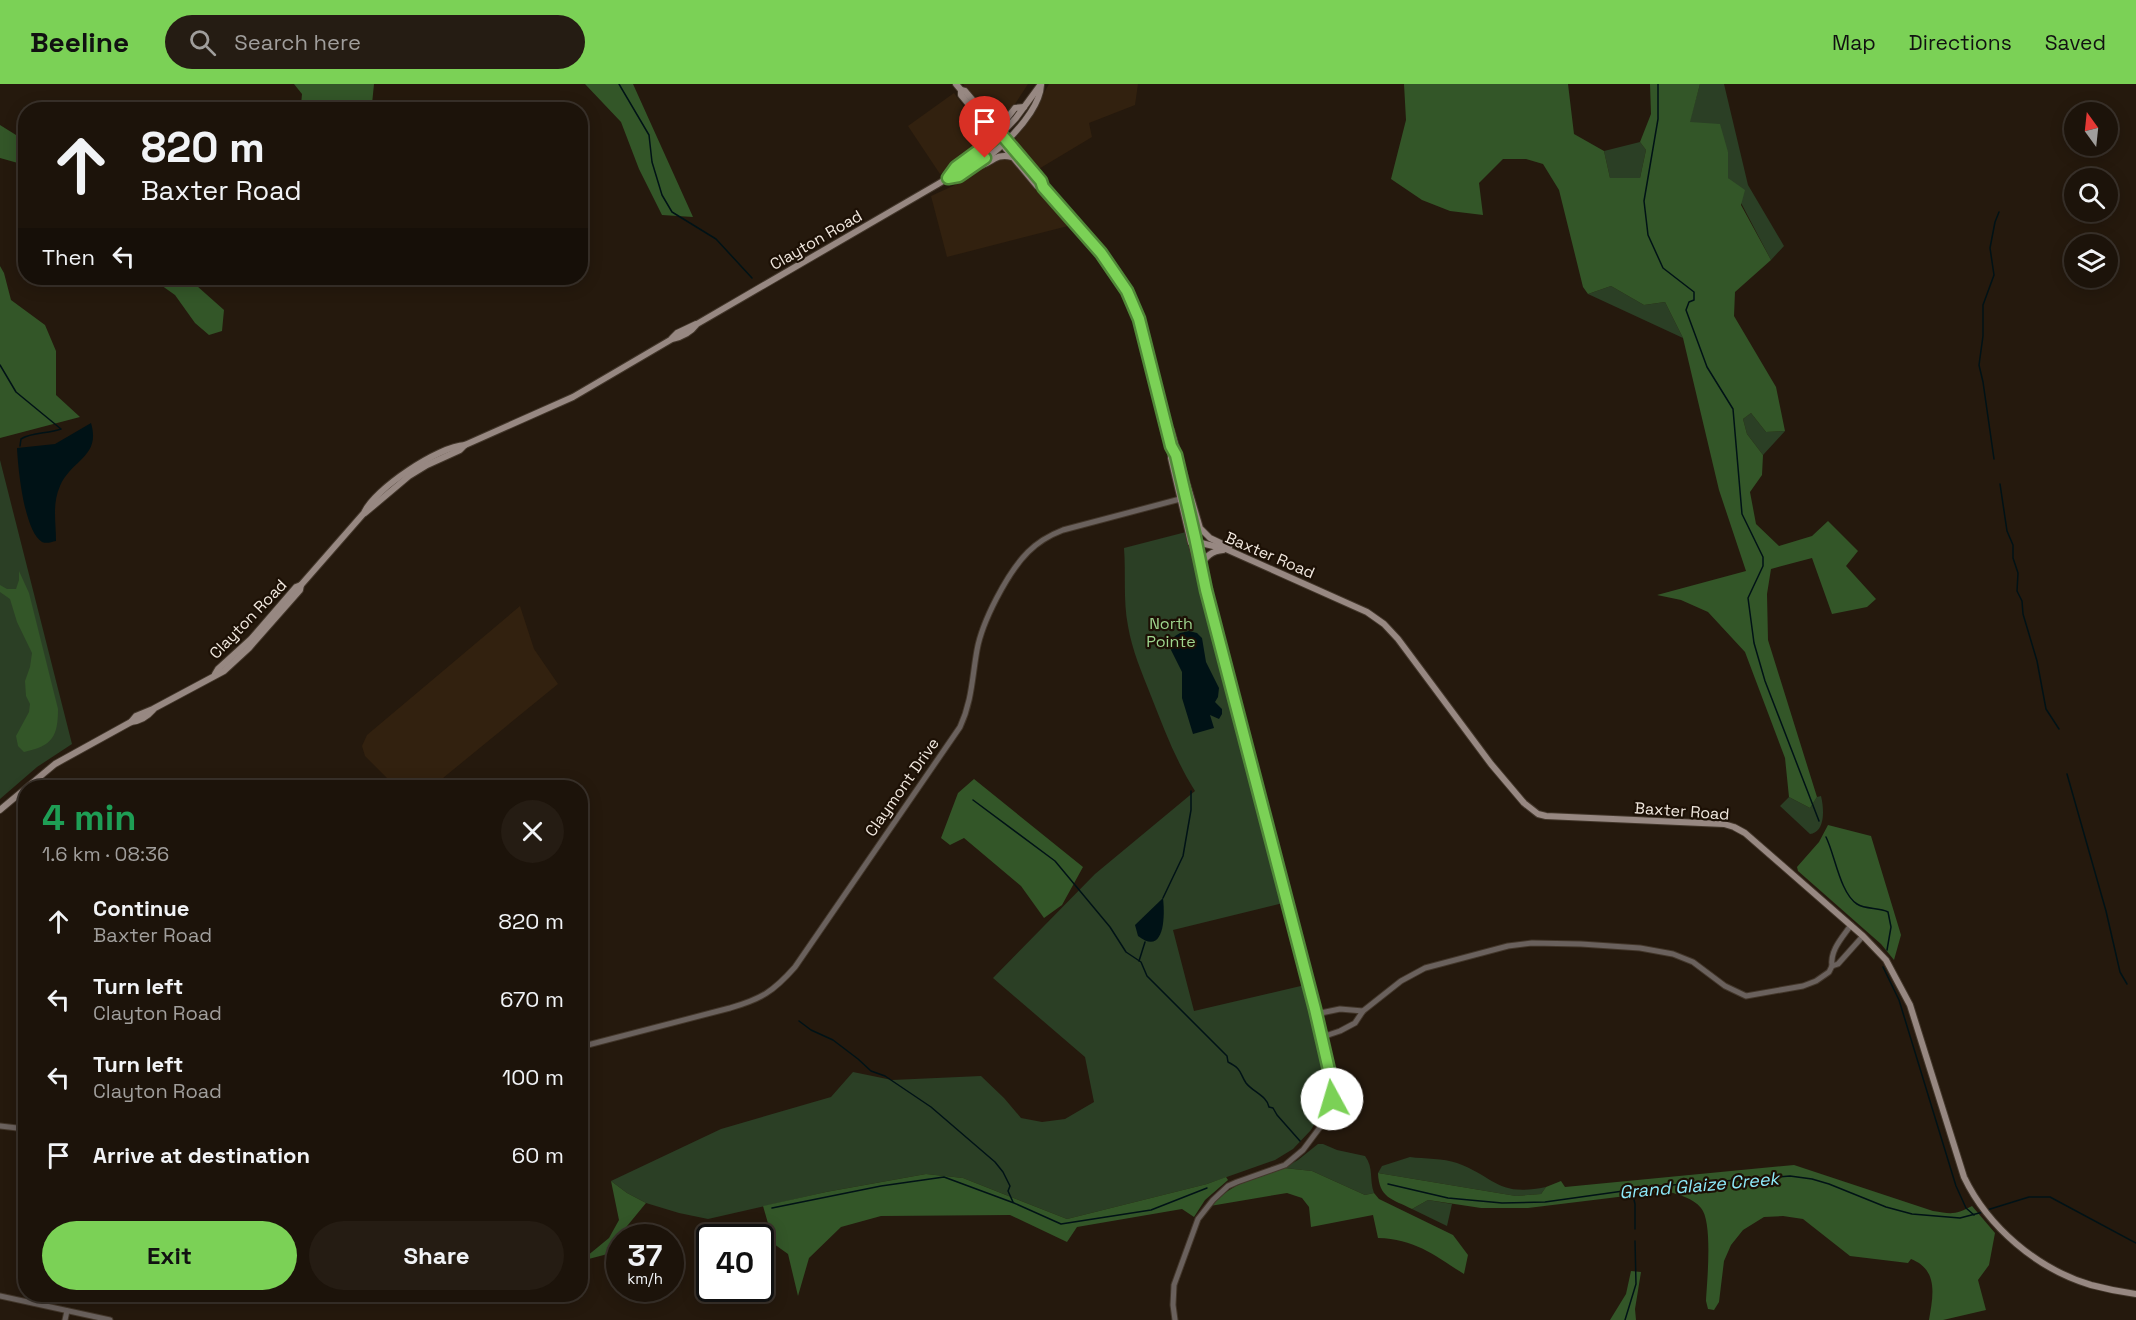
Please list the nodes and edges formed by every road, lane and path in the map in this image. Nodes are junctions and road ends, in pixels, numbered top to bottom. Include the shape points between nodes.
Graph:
1 (956, 84) edge
2 (1041, 84) edge
3 (961, 90) junction
4 (1024, 106) junction
5 (974, 111) junction
6 (988, 119) junction
7 (998, 136) junction
8 (1003, 142) junction
9 (985, 146) junction
10 (1011, 157) junction
11 (975, 166) junction
12 (948, 178) junction
13 (1043, 187) junction
14 (1166, 421) junction
15 (1183, 498) junction
16 (1193, 543) junction
17 (1226, 549) junction
18 (1258, 563) junction
19 (1201, 566) junction
20 (1206, 590) junction
21 (36, 780) edge
22 (18, 795) edge
23 (0, 810) edge
24 (1851, 925) junction
25 (1863, 936) junction
26 (1832, 966) junction
27 (1363, 1011) junction
28 (1316, 1014) junction
29 (1322, 1037) junction
30 (588, 1045) edge
31 (0, 1126) edge
32 (18, 1128) edge
33 (2136, 1294) edge
34 (0, 1296) edge
35 (18, 1300) edge
36 (27, 1302) edge
37 (67, 1311) junction
38 (65, 1320) edge
39 (110, 1320) edge
40 (1175, 1320) edge

1 - 3 main road
2 - 4 main road, Clayton Road
2 - 8 main road, Clayton Road via 1041,95 1030,113
3 - 5 main road
3 - 6 main road
4 - 6 main road via 1015,108 1004,122
4 - 7 main road, Clayton Road
5 - 7 main road
5 - 9 main road via 974,118 984,132
6 - 7 main road
7 - 8 main road
7 - 9 main road, Clayton Road
8 - 10 main road
8 - 11 main road, Clayton Road
8 - 13 main road
9 - 12 main road, Clayton Road via 956,167
10 - 11 main road via 999,156 981,167
10 - 13 main road via 1037,186
11 - 12 main road, Clayton Road
12 - 21 main road, Clayton Road via 679,338 573,396 465,445 409,476 364,513 249,648 224,671 55,764
13 - 14 main road via 1101,253 1127,291 1139,319
14 - 15 main road
14 - 18 main road via 1200,528 1210,538
15 - 16 main road
15 - 30 street, Claymont Drive via 1063,530 1028,552 1004,585 984,627 977,648 970,702 960,727 795,967 777,987 730,1008
16 - 17 main road, Baxter Road
16 - 19 street
16 - 20 street
17 - 18 main road, Baxter Road
17 - 19 main road via 1212,552
18 - 24 main road, Baxter Road via 1384,624 1491,764 1538,814 1734,827
19 - 20 street
20 - 28 street
22 - 23 main road, Clayton Road
24 - 25 main road, Baxter Road
24 - 26 street via 1833,952
25 - 26 street
25 - 33 main road, Baxter Road via 1886,960 1910,1005 1964,1177 1992,1220 2019,1246 2058,1272
26 - 27 street via 1823,977 1803,986 1746,996 1693,962 1673,954 1581,944 1523,944 1425,968
27 - 28 street via 1340,1009
27 - 29 street via 1355,1023
28 - 29 street
29 - 40 street via 1332,1089 1327,1118 1309,1143 1285,1164 1237,1182 1220,1193 1198,1219 1174,1285
31 - 32 street
34 - 35 street
36 - 37 street
37 - 38 street
37 - 39 street

